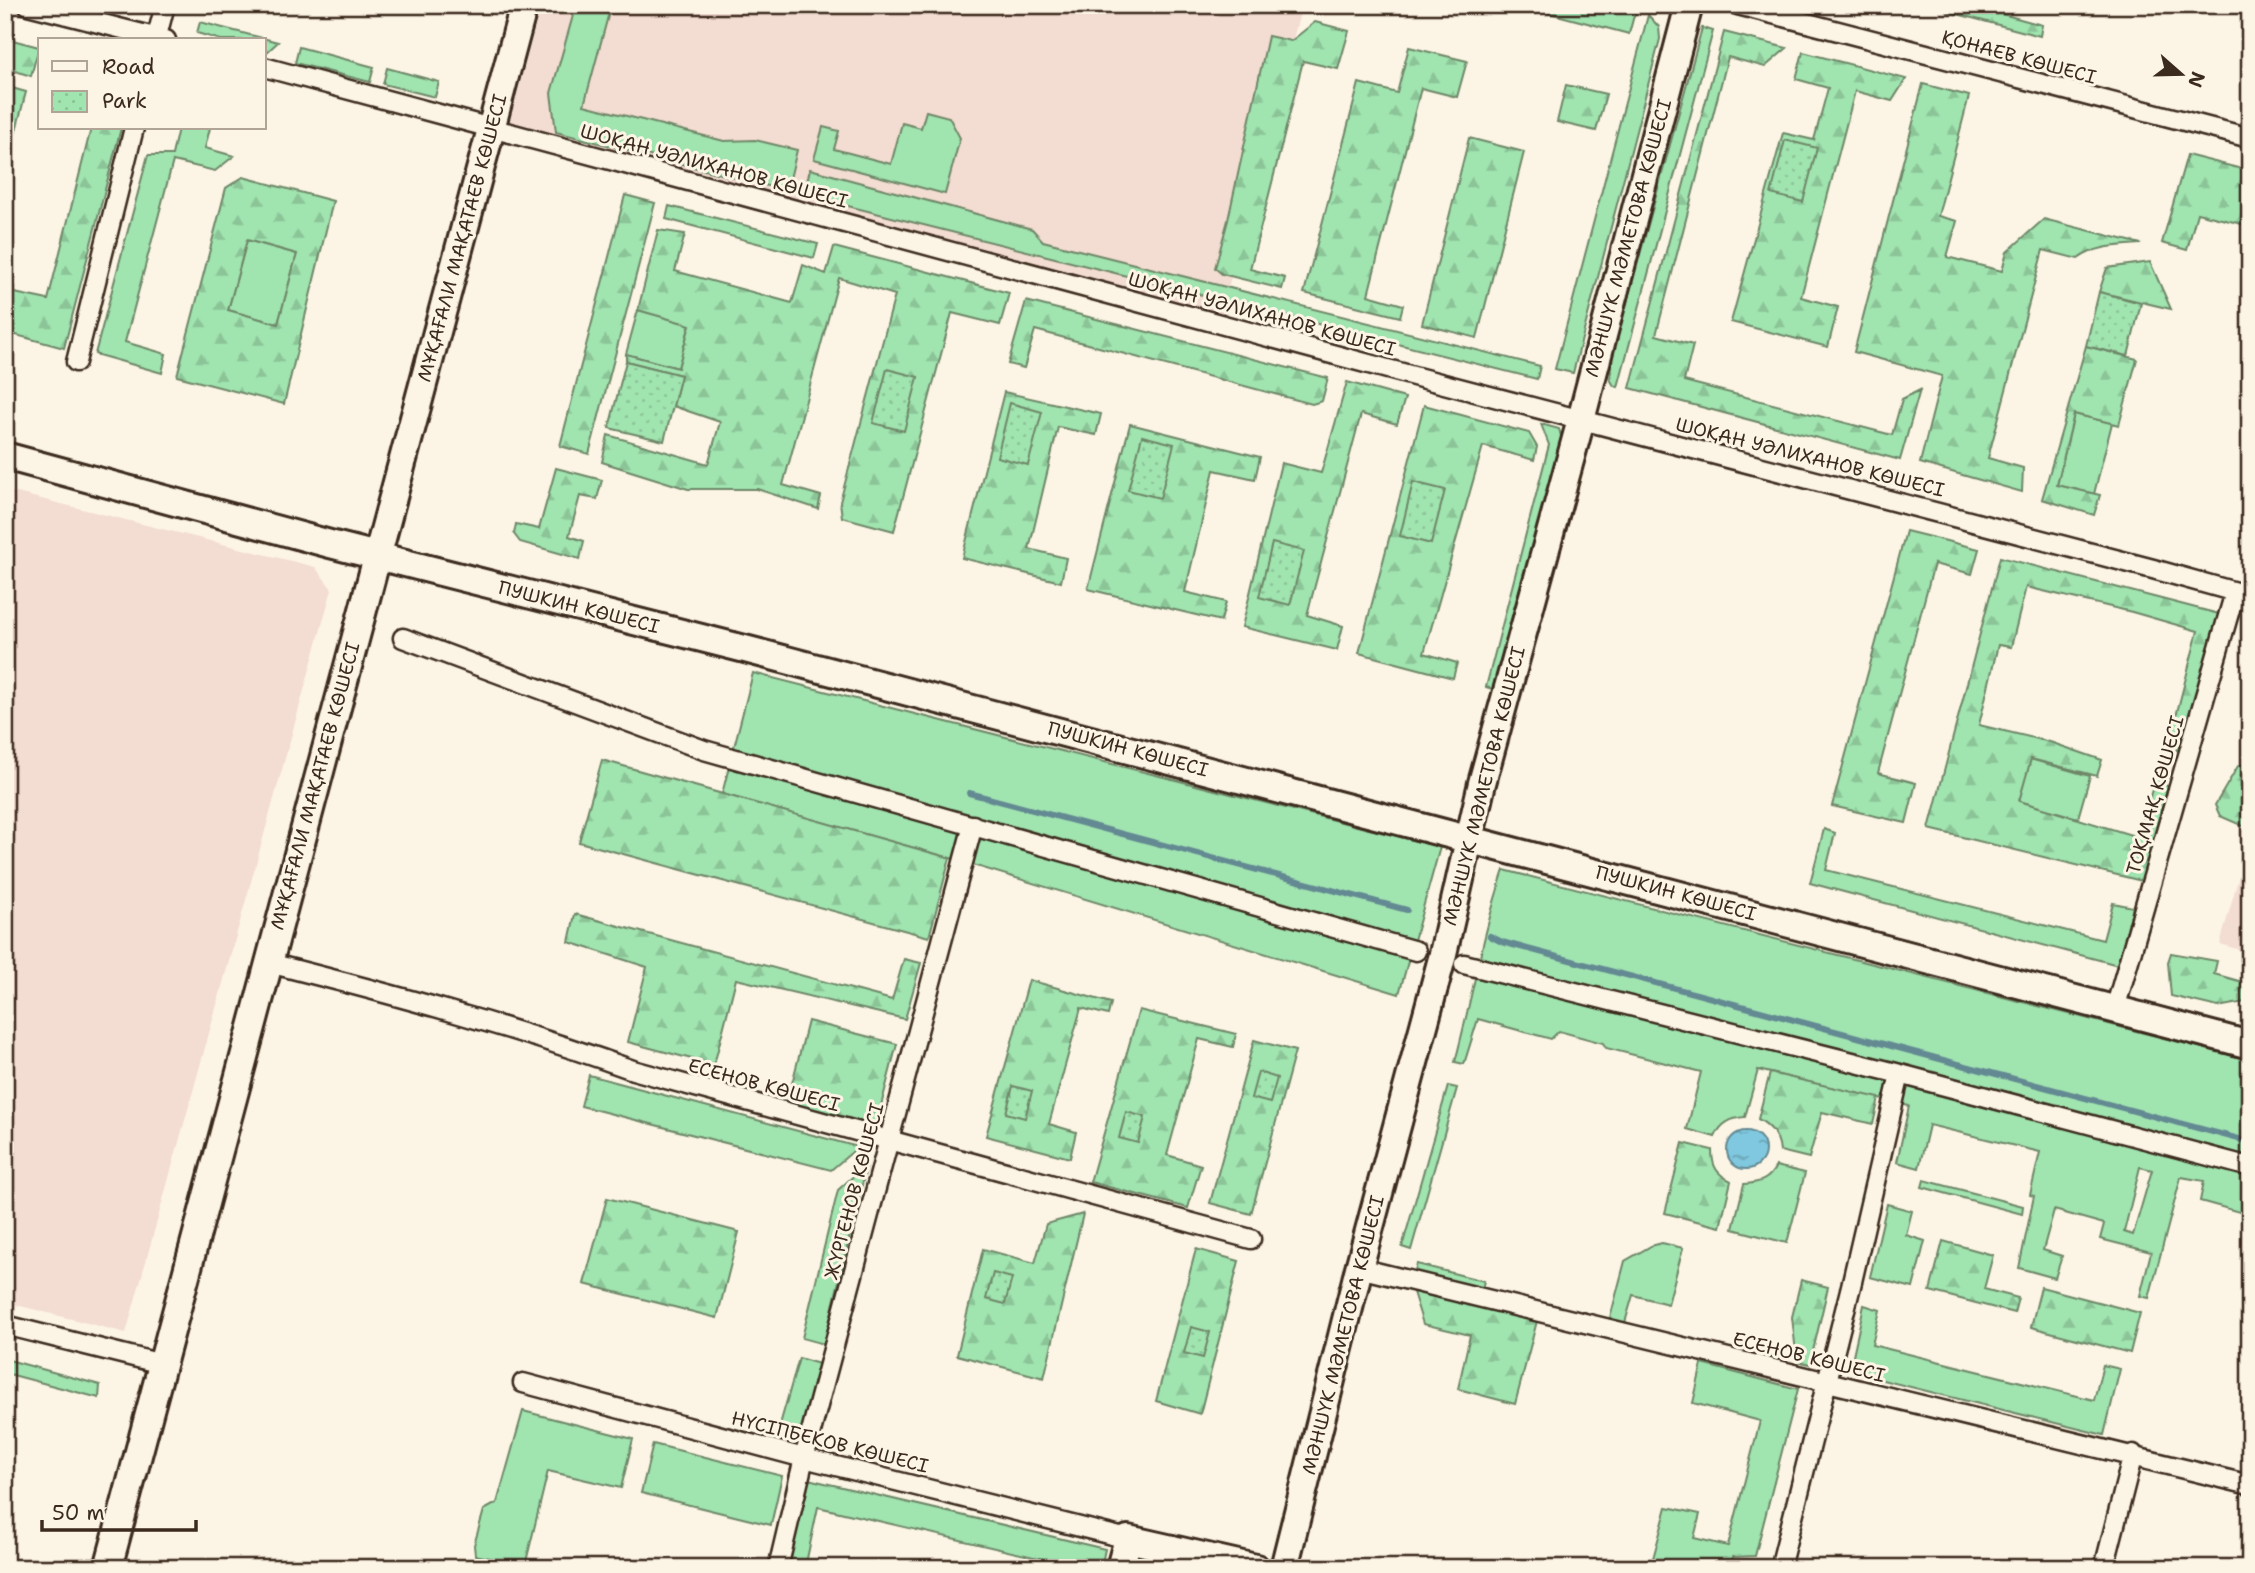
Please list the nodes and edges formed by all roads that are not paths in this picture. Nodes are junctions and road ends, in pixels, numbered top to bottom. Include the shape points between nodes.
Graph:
1 (27, 5) edge
2 (164, 5) edge
3 (524, 5) edge
4 (1689, 5) edge
5 (1738, 5) edge
6 (156, 38) edge
7 (160, 38) edge
8 (266, 68) edge
9 (491, 128) junction
10 (134, 130) edge
11 (2250, 138) edge
12 (76, 362) dead end
13 (1581, 420) junction
14 (5, 456) edge
15 (376, 556) junction
16 (2242, 594) edge
17 (403, 638) dead end
18 (973, 825) junction
19 (1468, 838) junction
20 (1416, 951) dead end
21 (268, 963) junction
22 (1464, 964) dead end
23 (2115, 1009) junction
24 (2250, 1045) edge
25 (1900, 1074) junction
26 (888, 1141) junction
27 (2250, 1167) edge
28 (1251, 1239) dead end
29 (1359, 1268) junction
30 (5, 1325) edge
31 (162, 1364) junction
32 (1827, 1383) junction
33 (523, 1384) dead end
34 (2133, 1454) junction
35 (804, 1458) junction
36 (2250, 1485) edge
37 (1128, 1539) junction
38 (108, 1568) edge
39 (778, 1568) edge
40 (1120, 1568) edge
41 (1256, 1568) edge
42 (1284, 1568) edge
43 (1780, 1568) edge
44 (2104, 1568) edge

1 - 6 street
2 - 7 street
3 - 9 street, МҰҚАҒАЛИ МАҚАТАЕВ КӨШЕСІ
4 - 13 street, МӘНШҮК МӘМЕТОВА КӨШЕСІ
5 - 11 street, ҚОНАЕВ КӨШЕСІ
8 - 9 street, ШОҚАН УӘЛИХАНОВ КӨШЕСІ
9 - 13 street, ШОҚАН УӘЛИХАНОВ КӨШЕСІ
9 - 15 street, МҰҚАҒАЛИ МАҚАТАЕВ КӨШЕСІ
10 - 12 street
13 - 16 street, ШОҚАН УӘЛИХАНОВ КӨШЕСІ
13 - 19 street, МӘНШҮК МӘМЕТОВА КӨШЕСІ
14 - 15 street, ПУШКИН КӨШЕСІ
15 - 19 street, ПУШКИН КӨШЕСІ
15 - 21 street, МҰҚАҒАЛИ МАҚАТАЕВ КӨШЕСІ
16 - 23 street, ТОҚМАҚ КӨШЕСІ
17 - 18 street via 704,750
18 - 20 street
18 - 26 street, ЖҮРГЕНОВ КӨШЕСІ
19 - 23 street, ПУШКИН КӨШЕСІ
19 - 29 street, МӘНШҮК МӘМЕТОВА КӨШЕСІ via 1438,971
21 - 26 street, ЕСЕНОВ КӨШЕСІ via 413,999 633,1070
21 - 31 street, МҰҚАҒАЛИ МАҚАТАЕВ КӨШЕСІ
22 - 25 street
23 - 24 street, ПУШКИН КӨШЕСІ
25 - 27 street
25 - 32 street
26 - 28 street, ЕСЕНОВ КӨШЕСІ
26 - 35 street, ЖҮРГЕНОВ КӨШЕСІ
29 - 32 street, ЕСЕНОВ КӨШЕСІ
29 - 42 street, МӘНШҮК МӘМЕТОВА КӨШЕСІ
30 - 31 street
31 - 38 street, МҰҚАҒАЛИ МАҚАТАЕВ КӨШЕСІ
32 - 34 street, ЕСЕНОВ КӨШЕСІ
32 - 43 street
33 - 35 street, НҮСІПБЕКОВ КӨШЕСІ
34 - 36 street, ЕСЕНОВ КӨШЕСІ
34 - 44 street
35 - 37 street, НҮСІПБЕКОВ КӨШЕСІ
35 - 39 street, ЖҮРГЕНОВ КӨШЕСІ
37 - 40 street
37 - 41 street

